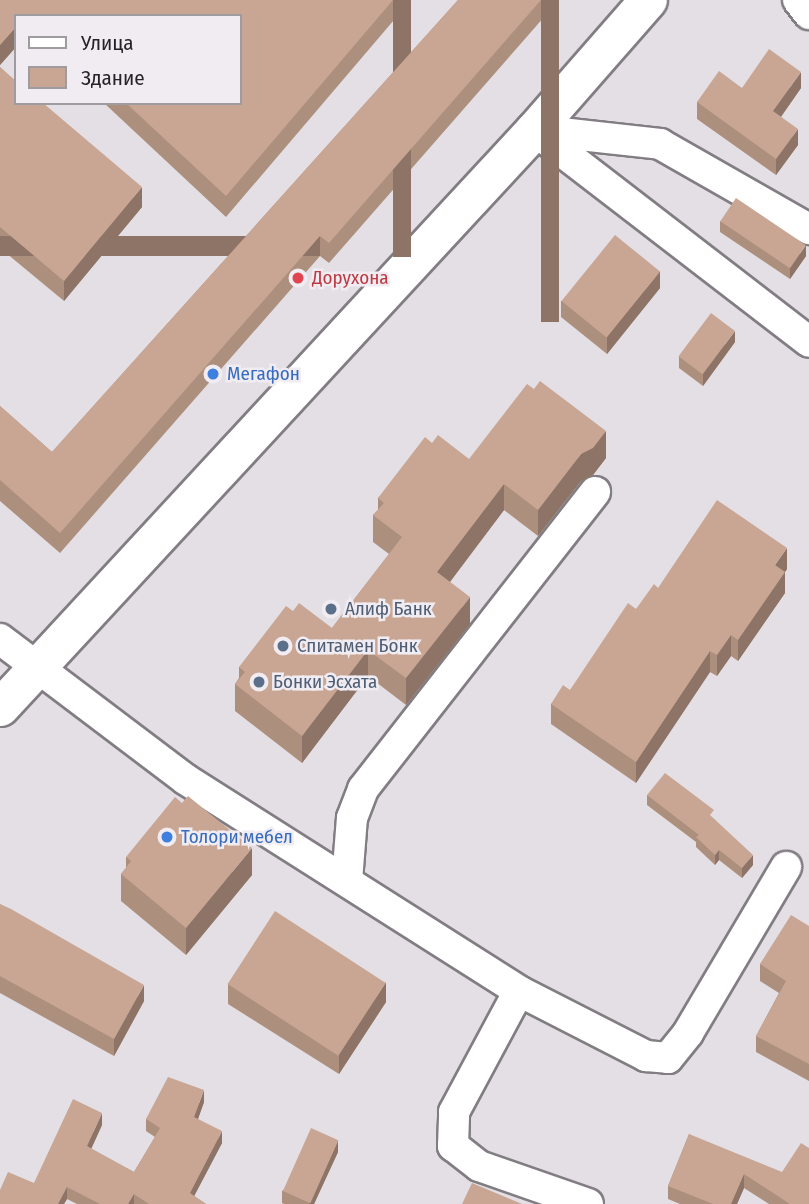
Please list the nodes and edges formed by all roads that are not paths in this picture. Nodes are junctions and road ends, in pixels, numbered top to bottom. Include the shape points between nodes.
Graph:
1 (648, 0) edge
2 (797, 0) edge
3 (809, 14) edge
4 (534, 130) junction
5 (809, 229) edge
6 (809, 342) edge
7 (595, 492) dead end
8 (0, 639) edge
9 (33, 668) junction
10 (0, 707) edge
11 (786, 867) dead end
12 (347, 881) junction
13 (519, 991) junction
14 (589, 1204) edge

1 - 4 main road
2 - 3 street
4 - 5 street via 660,144
4 - 6 street
4 - 9 main road
7 - 12 street via 363,789 352,818
8 - 9 street
9 - 10 main road
9 - 12 street via 185,779
11 - 13 street via 688,1034 668,1058 646,1056
12 - 13 street
13 - 14 street via 454,1112 453,1146 479,1166

